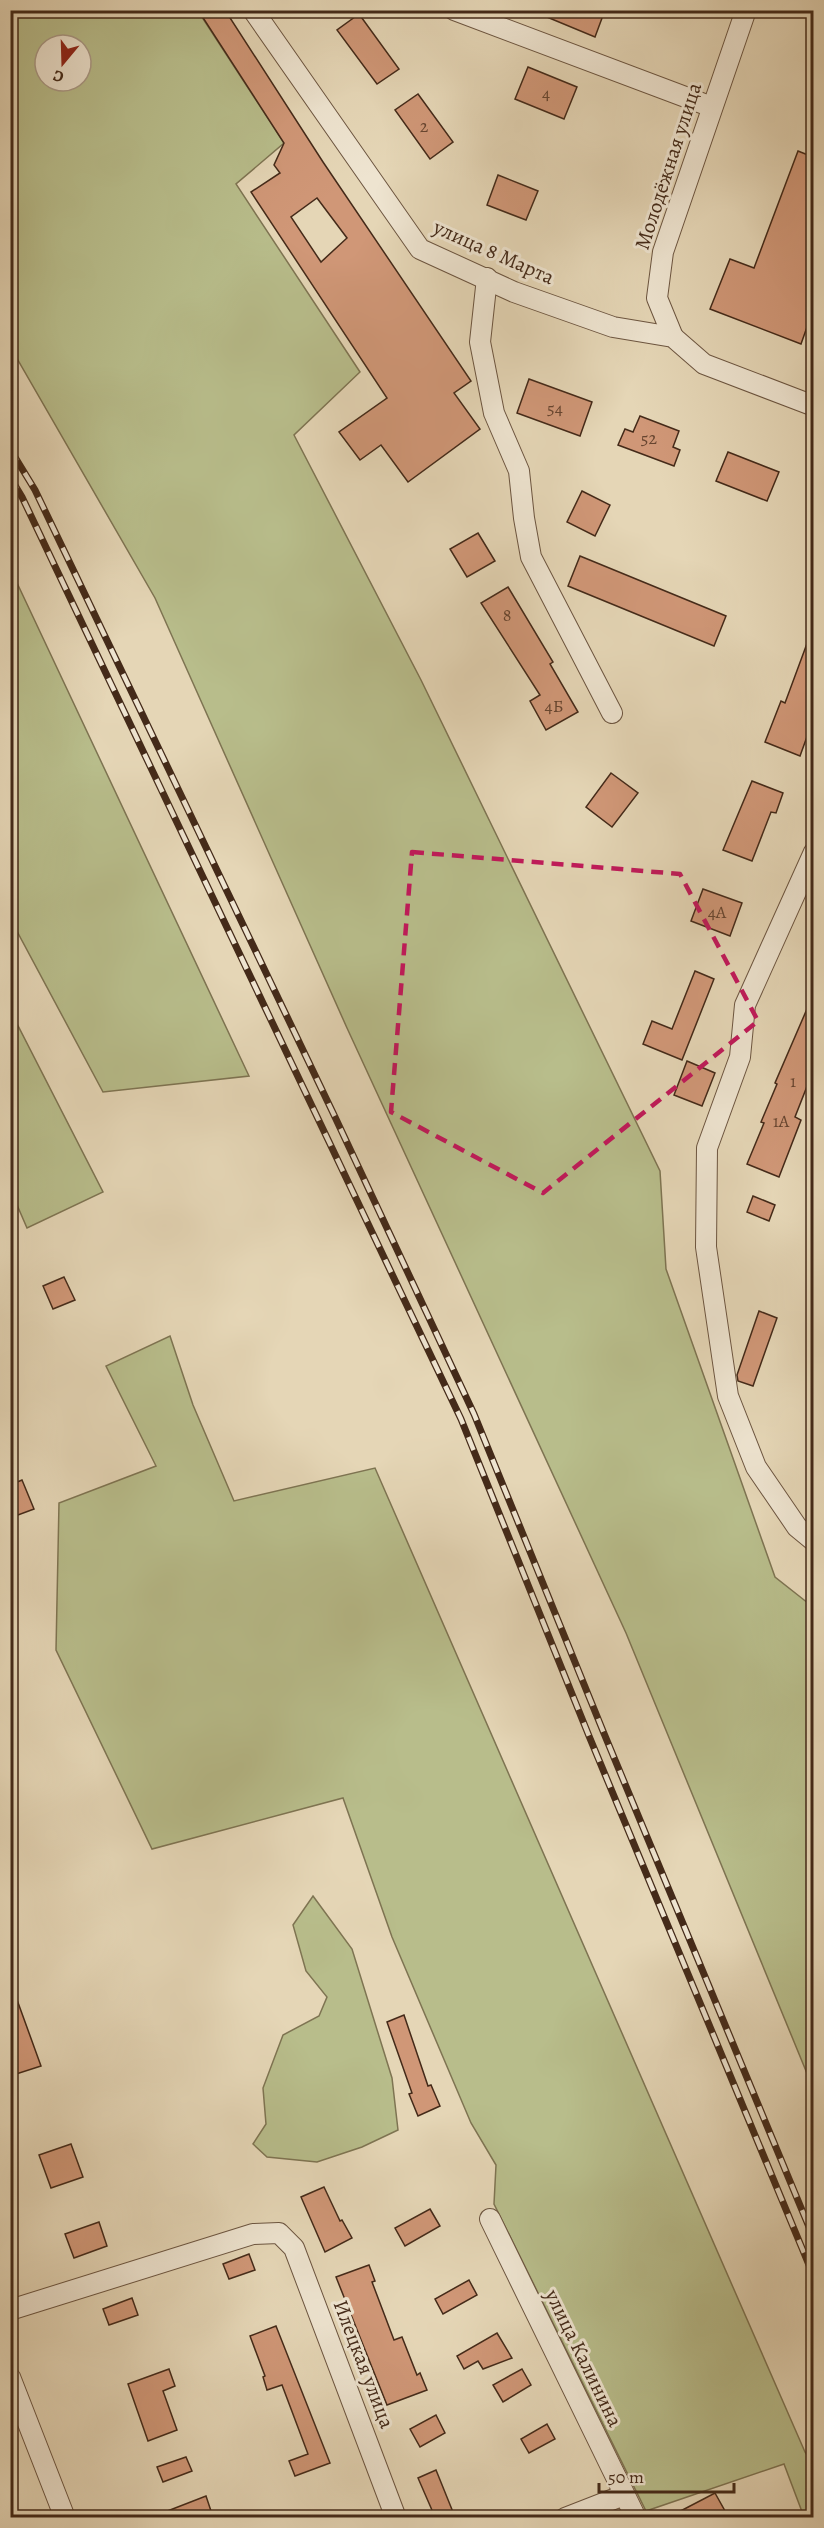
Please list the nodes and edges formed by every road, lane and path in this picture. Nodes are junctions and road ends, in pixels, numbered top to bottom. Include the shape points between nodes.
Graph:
1 (253, 10) edge
2 (454, 10) edge
3 (746, 10) edge
4 (712, 107) junction
5 (487, 279) junction
6 (673, 337) junction
7 (813, 406) edge
8 (612, 713) dead end
9 (813, 852) edge
10 (813, 1541) edge
11 (490, 2219) dead end
12 (10, 2310) edge
13 (10, 2377) edge
14 (624, 2495) junction
15 (65, 2517) edge
16 (396, 2517) edge
17 (565, 2517) edge
18 (636, 2517) edge

1 - 5 street, улица 8 Марта via 420,249
2 - 4 street
3 - 4 street, Молодёжная улица
4 - 6 street, Молодёжная улица via 663,252 657,298
5 - 6 street, улица 8 Марта via 613,327
5 - 8 street via 480,342 494,413 519,471 531,557
6 - 7 street via 704,364
9 - 10 street via 745,1005 740,1057 706,1148 706,1236 728,1396 756,1467 797,1527
11 - 14 street, улица Калинина
12 - 16 street, Илецкая улица via 252,2234 279,2233 294,2248
13 - 15 street
14 - 17 street
14 - 18 street, улица Калинина

